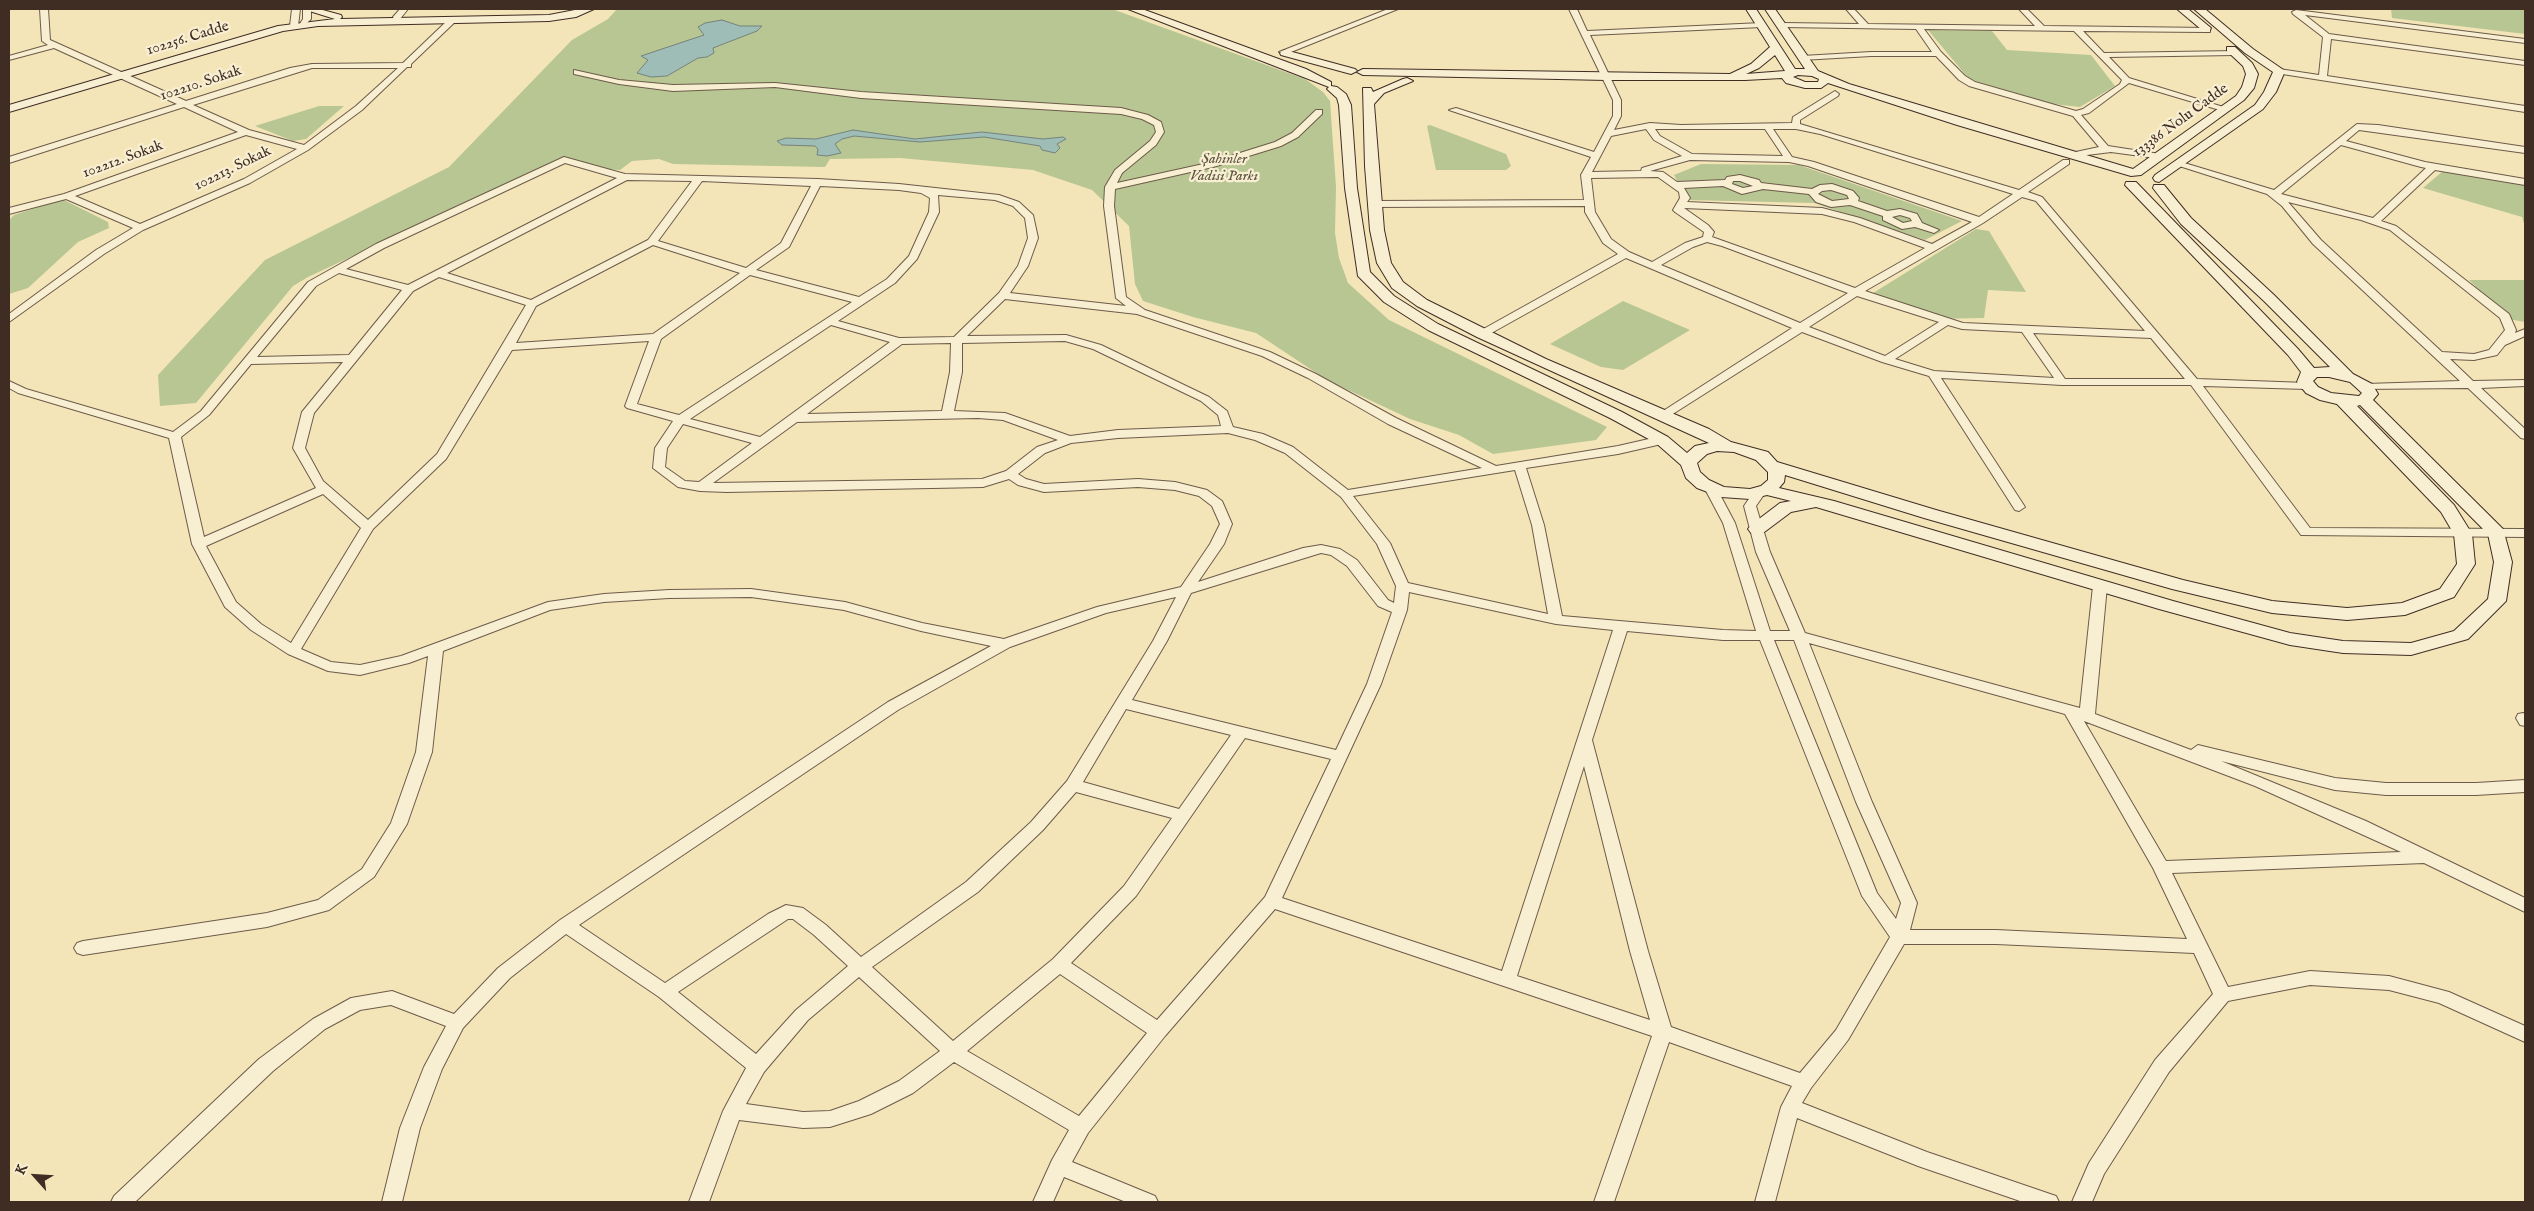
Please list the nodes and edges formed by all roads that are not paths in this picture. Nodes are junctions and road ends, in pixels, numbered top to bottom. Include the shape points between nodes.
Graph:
1 (44, 9) edge
2 (563, 9) edge
3 (589, 9) edge
4 (1134, 9) edge
5 (1162, 9) edge
6 (1394, 9) edge
7 (1573, 9) edge
8 (1751, 9) edge
9 (1770, 9) edge
10 (1850, 9) edge
11 (2023, 9) edge
12 (2182, 9) edge
13 (2198, 9) edge
14 (2293, 10) edge
15 (400, 13) edge
16 (301, 16) edge
17 (452, 21) junction
18 (1762, 24) junction
19 (1782, 25) junction
20 (1866, 26) junction
21 (2040, 26) junction
22 (1919, 27) junction
23 (2075, 27) junction
24 (2207, 30) junction
25 (1585, 33) junction
26 (2327, 36) junction
27 (2525, 41) edge
28 (55, 45) junction
29 (1776, 48) junction
30 (1283, 52) junction
31 (2236, 53) junction
32 (1938, 54) junction
33 (2104, 55) junction
34 (9, 58) edge
35 (1802, 58) junction
36 (2525, 63) edge
37 (408, 64) junction
38 (2249, 69) junction
39 (2279, 71) junction
40 (577, 72) dead end
41 (1357, 72) junction
42 (1814, 73) junction
43 (119, 74) junction
44 (1790, 74) junction
45 (1717, 77) junction
46 (2323, 78) junction
47 (1825, 79) junction
48 (1609, 80) junction
49 (2126, 80) junction
50 (1407, 81) junction
51 (1802, 85) junction
52 (1330, 86) junction
53 (1365, 92) junction
54 (1834, 94) junction
55 (186, 103) junction
56 (9, 104) edge
57 (9, 109) edge
58 (2226, 109) junction
59 (2525, 109) edge
60 (1453, 110) dead end
61 (1319, 112) dead end
62 (2076, 114) junction
63 (1650, 126) junction
64 (1767, 126) junction
65 (1796, 126) junction
66 (246, 132) junction
67 (1608, 134) junction
68 (2340, 142) junction
69 (305, 148) junction
70 (2105, 149) junction
71 (2525, 150) edge
72 (1595, 155) junction
73 (1690, 157) junction
74 (2160, 157) junction
75 (1789, 159) junction
76 (2070, 159) junction
77 (9, 160) edge
78 (2178, 164) junction
79 (2433, 167) junction
80 (1586, 175) junction
81 (1625, 175) junction
82 (625, 177) junction
83 (2130, 177) junction
84 (699, 178) junction
85 (818, 182) junction
86 (2525, 182) edge
87 (2159, 183) junction
88 (1678, 185) junction
89 (1110, 187) junction
90 (924, 191) junction
91 (1813, 192) junction
92 (2022, 193) junction
93 (2274, 195) junction
94 (67, 196) junction
95 (1588, 202) junction
96 (1851, 202) junction
97 (1374, 204) junction
98 (1681, 205) junction
99 (9, 211) edge
100 (1980, 221) junction
101 (2375, 222) junction
102 (140, 228) junction
103 (1934, 230) dead end
104 (1707, 239) junction
105 (652, 242) junction
106 (1933, 248) junction
107 (1625, 254) junction
108 (1652, 266) junction
109 (338, 270) junction
110 (750, 272) junction
111 (439, 274) junction
112 (408, 289) junction
113 (1856, 292) junction
114 (1003, 295) junction
115 (862, 301) junction
116 (532, 304) junction
117 (1140, 312) junction
118 (9, 319) edge
119 (831, 322) junction
120 (1946, 322) junction
121 (1802, 328) junction
122 (2026, 330) junction
123 (2525, 332) edge
124 (1482, 334) junction
125 (2154, 335) junction
126 (656, 337) junction
127 (958, 340) junction
128 (899, 341) junction
129 (2503, 343) junction
130 (508, 347) junction
131 (2438, 354) junction
132 (351, 358) junction
133 (249, 360) junction
134 (1886, 360) junction
135 (1933, 374) junction
136 (2347, 376) junction
137 (2309, 380) junction
138 (2062, 382) junction
139 (2194, 382) junction
140 (2525, 382) edge
141 (2468, 383) junction
142 (9, 384) edge
143 (2365, 393) junction
144 (2343, 401) junction
145 (947, 415) junction
146 (1664, 415) junction
147 (796, 418) junction
148 (680, 420) junction
149 (1228, 429) junction
150 (2525, 435) edge
151 (175, 436) junction
152 (1069, 440) junction
153 (1662, 440) junction
154 (763, 442) junction
155 (1726, 446) junction
156 (1689, 464) junction
157 (1519, 465) junction
158 (1774, 466) junction
159 (1493, 469) junction
160 (1010, 474) junction
161 (700, 487) junction
162 (325, 489) junction
163 (1711, 489) junction
164 (1763, 492) junction
165 (1345, 494) junction
166 (1828, 505) junction
167 (2019, 507) dead end
168 (368, 527) junction
169 (1757, 529) junction
170 (2497, 533) junction
171 (2525, 533) edge
172 (2463, 534) junction
173 (199, 544) junction
174 (1403, 586) junction
175 (2100, 586) junction
176 (1186, 590) junction
177 (1400, 610) junction
178 (1556, 620) junction
179 (1621, 628) junction
180 (1765, 636) junction
181 (1799, 636) junction
182 (1005, 644) junction
183 (436, 647) junction
184 (293, 651) junction
185 (1122, 703) junction
186 (2070, 710) junction
187 (2087, 716) junction
188 (1241, 732) junction
189 (2145, 737) junction
190 (1585, 740) junction
191 (1340, 756) junction
192 (1073, 785) junction
193 (2525, 786) edge
194 (1184, 816) junction
195 (2426, 857) junction
196 (2161, 867) junction
197 (1272, 901) junction
198 (2525, 905) edge
199 (566, 925) junction
200 (1899, 937) junction
201 (2199, 946) junction
202 (83, 948) dead end
203 (1059, 964) junction
204 (859, 967) junction
205 (1507, 981) junction
206 (665, 992) junction
207 (2223, 995) junction
208 (457, 1023) junction
209 (1160, 1030) junction
210 (1663, 1032) junction
211 (2525, 1034) edge
212 (953, 1052) junction
213 (757, 1066) junction
214 (1804, 1082) junction
215 (1790, 1107) junction
216 (733, 1112) junction
217 (1081, 1127) junction
218 (1059, 1166) junction
219 (121, 1202) edge
220 (392, 1202) edge
221 (699, 1202) edge
222 (1043, 1202) edge
223 (1148, 1202) edge
224 (1604, 1202) edge
225 (1765, 1202) edge
226 (2049, 1202) edge
227 (2082, 1202) edge

1 - 28 street via 46,41
2 - 15 street, 102256. Cadde via 530,13
3 - 17 street, 102256. Cadde via 549,18
4 - 52 street via 1302,71
5 - 30 street
6 - 30 street
7 - 25 street
8 - 18 street
9 - 19 street
10 - 20 street
11 - 21 street
12 - 24 street
13 - 39 street
14 - 26 street
14 - 27 street via 2383,19
15 - 16 street, 102256. Cadde via 348,18
16 - 17 street, 102256. Cadde
16 - 43 street, 102256. Cadde
16 - 43 street, 102256. Cadde via 242,38
17 - 37 street, 102213. Sokak
18 - 25 street
18 - 29 street
19 - 20 street
19 - 35 street
20 - 22 street
21 - 22 street
21 - 23 street
22 - 32 street
23 - 24 street
23 - 33 street
24 - 31 street
25 - 48 street
26 - 36 street
26 - 46 street
28 - 34 street
28 - 43 street
29 - 44 street via 1786,61
29 - 45 street via 1755,66
30 - 41 street
31 - 33 street
31 - 38 street
32 - 35 street
32 - 62 street via 1972,84
33 - 49 street
35 - 42 street
37 - 55 street, 102210. Sokak via 312,66
37 - 69 street, 102213. Sokak via 359,108
38 - 39 street
38 - 58 street, 133386 Nolu Cadde via 2252,74 2248,88
39 - 46 street
39 - 78 street, 133386 Nolu Cadde via 2270,92 2258,107
40 - 89 street via 619,82 673,88 775,85 861,95 1121,111 1158,124 1160,132 1153,143 1118,172
41 - 48 street
41 - 52 street via 1332,74 1325,81
41 - 53 street via 1377,79
42 - 44 street
42 - 47 street
43 - 55 street
43 - 56 street, 102256. Cadde
43 - 57 street, 102256. Cadde
44 - 45 street
44 - 51 street via 1787,76 1790,81
45 - 48 street
46 - 59 street
47 - 51 street via 1821,84
47 - 76 street
48 - 50 street
48 - 51 street
48 - 67 street via 1617,100 1617,116
49 - 58 street
49 - 62 street via 2124,86
50 - 53 street
50 - 53 street via 1380,91
51 - 54 street
52 - 53 street
52 - 153 street via 1342,96 1345,105 1351,188 1363,273 1389,299 1433,327 1616,414
53 - 97 street
54 - 65 street via 1796,119
54 - 76 street
55 - 66 street
55 - 77 street, 102210. Sokak
58 - 74 street, 133386 Nolu Cadde
60 - 72 street
61 - 89 street via 1295,134 1278,144 1210,165
62 - 70 street
63 - 64 street
63 - 67 street
63 - 73 street via 1657,138
64 - 65 street
64 - 75 street
65 - 92 street
66 - 69 street
66 - 94 street, 102212. Sokak
67 - 72 street
68 - 71 street via 2357,127
68 - 79 street
68 - 93 street
69 - 102 street, 102213. Sokak via 247,181
70 - 74 street
70 - 76 street
72 - 80 street
73 - 75 street
73 - 81 street
74 - 83 street, 133386 Nolu Cadde
75 - 100 street
76 - 83 street
76 - 92 street
78 - 87 street, 133386 Nolu Cadde
78 - 93 street
79 - 86 street
79 - 101 street
80 - 81 street
80 - 95 street
81 - 88 street via 1660,174
82 - 84 street
82 - 109 street via 564,160 380,246
82 - 111 street
83 - 87 street
83 - 137 street via 2293,352
84 - 85 street
84 - 105 street
85 - 90 street
85 - 110 street via 785,245
87 - 136 street via 2186,222
88 - 91 street via 1726,183 1730,179 1746,178 1759,186
88 - 98 street via 1685,198
89 - 117 street via 1109,206 1121,298
90 - 114 street via 996,197 1016,204 1030,217 1033,238 1023,266
90 - 115 street via 935,198 934,212 913,257 891,281
91 - 96 street via 1815,198 1825,202
91 - 96 street via 1826,187 1839,188 1853,195
92 - 100 street
92 - 125 street via 2039,199
93 - 101 street
93 - 131 street via 2317,242
94 - 99 street, 102212. Sokak
94 - 102 street
95 - 97 street
95 - 107 street via 1590,212 1607,241
96 - 103 street via 1887,214 1910,214 1919,220 1916,224
97 - 124 street via 1384,263 1397,285
98 - 104 street via 1678,210 1683,216 1709,232
98 - 106 street via 1822,211 1857,220
100 - 106 street
101 - 129 street via 2393,228 2505,316 2511,330
102 - 118 street, 102213. Sokak via 100,252
104 - 108 street via 1689,245
104 - 113 street
105 - 110 street
105 - 116 street
106 - 113 street
107 - 108 street
107 - 124 street
108 - 121 street
109 - 112 street
109 - 133 street via 312,284
110 - 115 street
110 - 126 street
111 - 112 street
111 - 116 street
112 - 132 street
113 - 120 street
113 - 121 street
114 - 117 street
114 - 127 street
115 - 119 street
116 - 130 street
117 - 159 street via 1266,354 1392,421
119 - 128 street
119 - 148 street
120 - 122 street
120 - 134 street
121 - 134 street
121 - 146 street
122 - 125 street
122 - 138 street
123 - 129 street
124 - 146 street
125 - 139 street
126 - 130 street
126 - 148 street via 631,406
127 - 128 street
127 - 145 street via 956,372
127 - 149 street via 1066,338 1097,347 1205,399 1223,413
128 - 147 street
129 - 131 street via 2493,353 2474,357
130 - 168 street via 442,456
131 - 141 street
132 - 133 street
132 - 162 street via 308,412 299,448 318,483
133 - 151 street via 205,413
134 - 135 street
135 - 138 street
135 - 167 street
136 - 137 street via 2322,371
136 - 143 street
137 - 139 street
137 - 144 street via 2326,397
138 - 139 street
139 - 172 street via 2306,532
140 - 141 street
141 - 143 street
141 - 150 street
142 - 151 street via 22,391
143 - 144 street
143 - 170 street
144 - 172 street via 2448,509
145 - 147 street
145 - 152 street via 1005,417
146 - 155 street
147 - 154 street
148 - 154 street
148 - 161 street via 661,448 659,468 682,484
149 - 152 street via 1118,434
149 - 165 street via 1259,437 1289,450
151 - 173 street
152 - 160 street via 1041,450
153 - 156 street
153 - 157 street
154 - 161 street
155 - 156 street via 1701,450
155 - 158 street via 1754,452
156 - 163 street via 1697,480
157 - 159 street
157 - 178 street via 1538,526
158 - 164 street via 1778,477
158 - 172 street via 2161,580 2272,607 2348,614 2406,609 2447,593 2466,564
159 - 165 street
160 - 161 street via 983,483
160 - 176 street via 1022,482 1044,488 1138,483 1175,486 1203,493 1218,504 1226,524 1217,544
162 - 168 street
162 - 173 street
163 - 164 street via 1741,495
163 - 180 street via 1730,523
164 - 166 street
164 - 169 street via 1750,506
165 - 174 street via 1383,543
166 - 169 street via 1786,506
166 - 175 street
168 - 184 street
169 - 181 street via 1777,588
170 - 171 street
170 - 172 street
170 - 175 street via 2503,562 2497,601 2461,635 2411,649 2343,647 2290,638
173 - 184 street via 230,604 256,627
174 - 177 street
174 - 178 street
175 - 187 street
176 - 177 street via 1321,549 1335,552 1352,563 1383,603
176 - 182 street via 1102,610
176 - 185 street via 1160,641
177 - 191 street via 1374,684
178 - 179 street
179 - 180 street
179 - 190 street
180 - 181 street
180 - 200 street via 1870,896
181 - 186 street
181 - 200 street via 1864,802 1909,903
182 - 183 street via 921,627 844,606 751,593 604,598 548,606
182 - 199 street via 893,706
183 - 184 street via 404,660 360,670 328,666
183 - 202 street via 424,752 399,824 368,873 323,905 267,920
185 - 188 street
185 - 192 street
186 - 187 street
186 - 196 street
187 - 189 street
188 - 191 street
188 - 194 street
189 - 193 street via 2335,784 2386,789
189 - 195 street via 2261,782
190 - 205 street
190 - 210 street
191 - 197 street
192 - 194 street
192 - 204 street via 1037,826 972,887
194 - 203 street via 1130,891
195 - 196 street
195 - 198 street
196 - 201 street
197 - 205 street
197 - 209 street
199 - 206 street
199 - 208 street via 504,973
200 - 201 street via 1996,937
200 - 214 street via 1842,1035
201 - 207 street
203 - 209 street
203 - 212 street
204 - 206 street via 820,930 797,913 786,912
204 - 212 street
204 - 213 street via 802,1015
205 - 210 street
206 - 213 street
207 - 211 street via 2310,978 2389,983 2443,997
207 - 227 street via 2162,1066 2096,1169
208 - 219 street via 392,998 357,1003 319,1024 266,1065
208 - 220 street via 433,1067 410,1128
209 - 217 street
210 - 214 street
210 - 224 street
212 - 216 street via 906,1087 864,1108 830,1118 803,1120
212 - 217 street
213 - 216 street
214 - 215 street
215 - 225 street
215 - 226 street via 1924,1160
216 - 221 street
217 - 218 street
218 - 222 street
218 - 223 street

